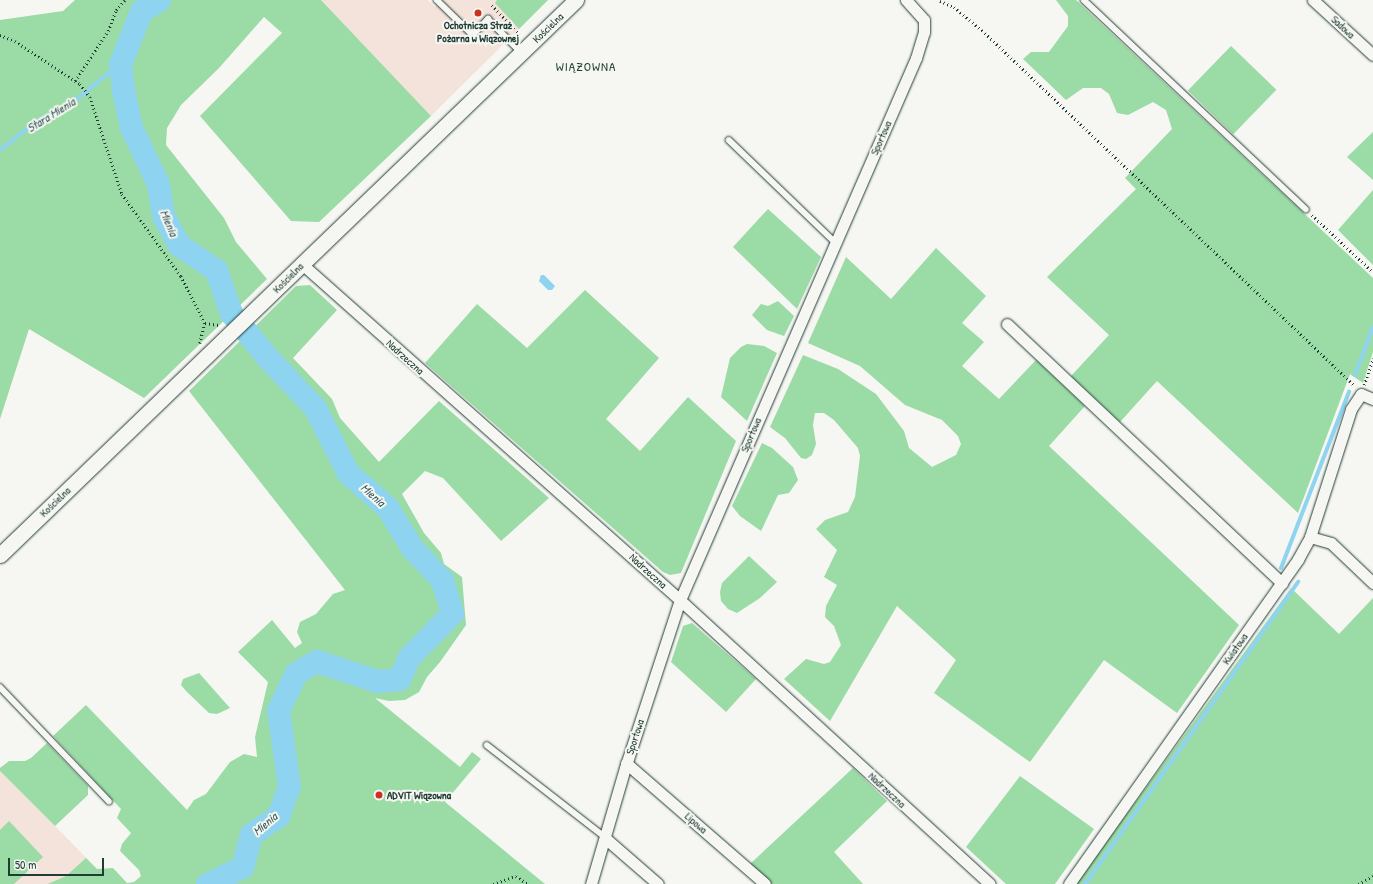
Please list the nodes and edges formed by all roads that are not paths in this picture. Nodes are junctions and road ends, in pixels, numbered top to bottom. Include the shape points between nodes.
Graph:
1 (437, 0) edge
2 (576, 0) edge
3 (906, 0) edge
4 (1084, 0) edge
5 (1313, 0) edge
6 (522, 52) junction
7 (1373, 55) edge
8 (729, 140) dead end
9 (1306, 209) road end
10 (835, 242) junction
11 (302, 264) junction
12 (1007, 324) dead end
13 (1373, 399) edge
14 (1310, 537) junction
15 (0, 555) edge
16 (1282, 583) junction
17 (1373, 583) edge
18 (680, 600) junction
19 (0, 687) edge
20 (487, 745) dead end
21 (626, 763) junction
22 (109, 801) dead end
23 (605, 838) junction
24 (591, 884) edge
25 (658, 884) edge
26 (765, 884) edge
27 (990, 884) edge
28 (1069, 884) edge

1 - 6 lane via 472,35 488,19
2 - 6 street, Kościelna
3 - 10 street, Sportowa via 924,20 924,32 916,58
4 - 9 lane
5 - 7 street, Sadowa
6 - 11 street, Kościelna
8 - 10 lane
10 - 18 street, Sportowa
11 - 15 street, Kościelna
11 - 18 street, Nadrzeczna
12 - 16 street
13 - 14 street, Kwiatowa via 1361,394 1352,409
14 - 16 street, Kwiatowa
14 - 17 street via 1331,544
16 - 28 street, Kwiatowa
18 - 21 street, Sportowa
18 - 27 street, Nadrzeczna
19 - 22 lane
20 - 23 lane
21 - 23 street, Sportowa
21 - 26 street, Lipowa
23 - 24 street, Sportowa
23 - 25 street

